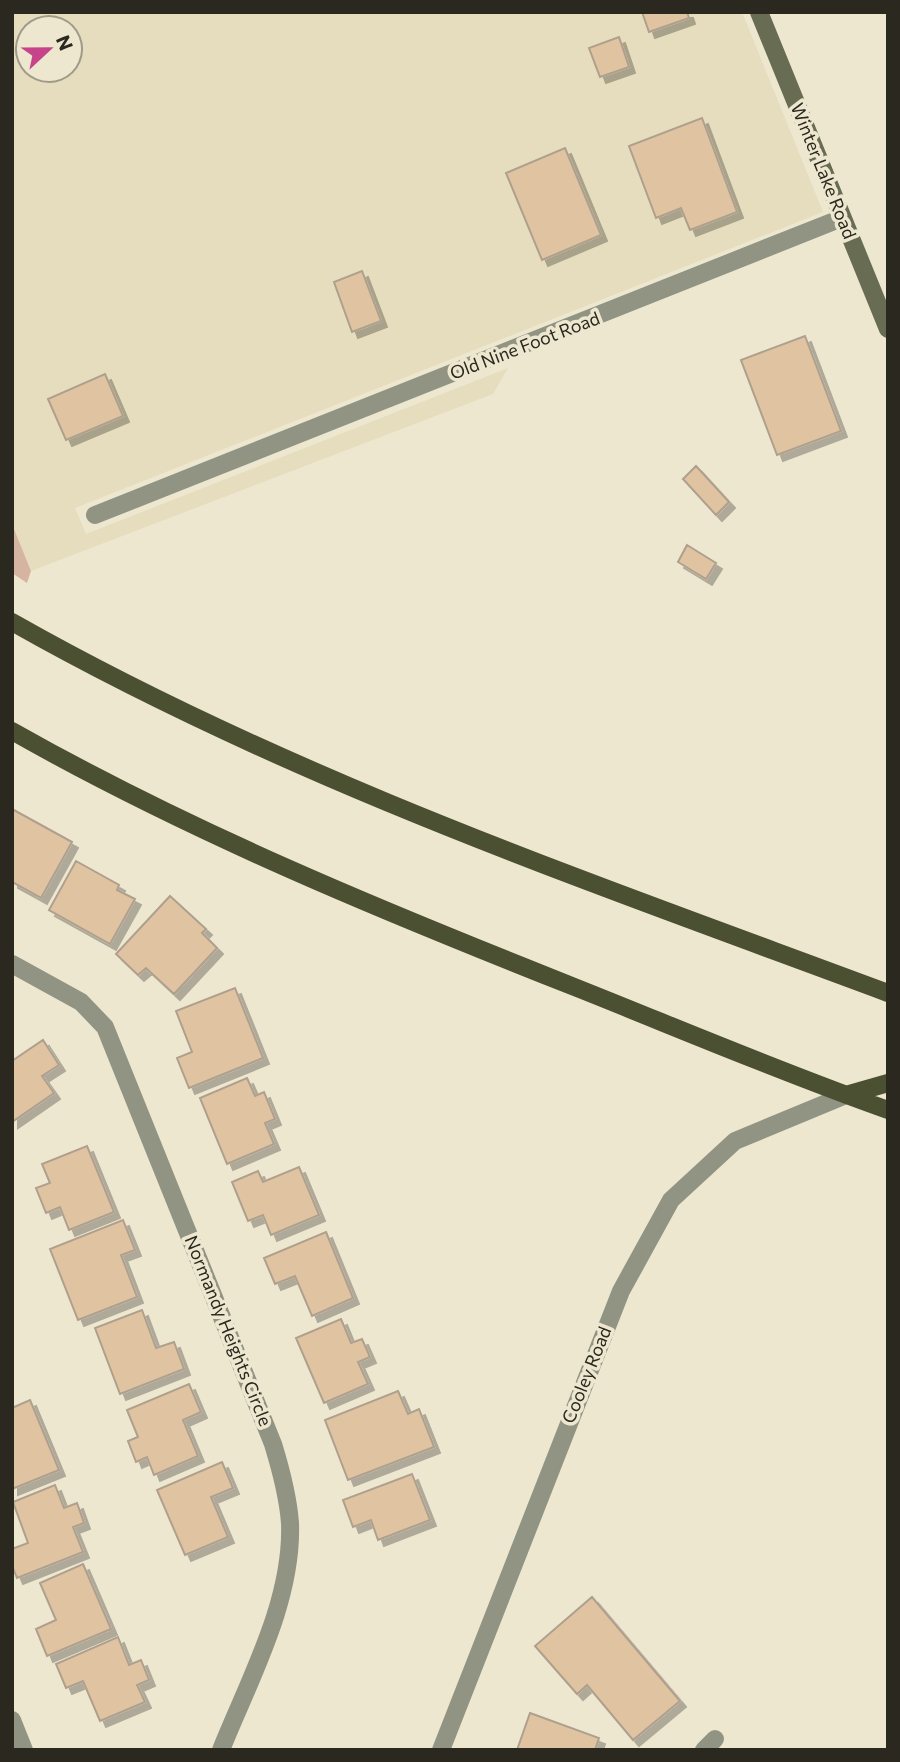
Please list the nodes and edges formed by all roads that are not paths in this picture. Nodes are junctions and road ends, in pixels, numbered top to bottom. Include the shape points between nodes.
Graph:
1 (759, 12) edge
2 (842, 218) junction
3 (888, 329) edge
4 (95, 515) dead end
5 (12, 622) edge
6 (12, 731) edge
7 (12, 964) edge
8 (888, 993) edge
9 (888, 1083) edge
10 (846, 1095) junction
11 (888, 1110) edge
12 (12, 1720) edge
13 (24, 1750) edge
14 (221, 1750) edge
15 (441, 1750) edge

1 - 2 street, Winter Lake Road
2 - 3 street, Winter Lake Road
2 - 4 street, Old Nine Foot Road
5 - 8 main road via 129,685 350,788
6 - 10 main road via 288,869
7 - 14 street, Normandy Heights Circle via 81,1002 105,1027 273,1444 285,1485 290,1525 286,1573
9 - 10 main road
10 - 11 main road
10 - 15 street, Cooley Road via 735,1141 671,1200 621,1291
12 - 13 street

